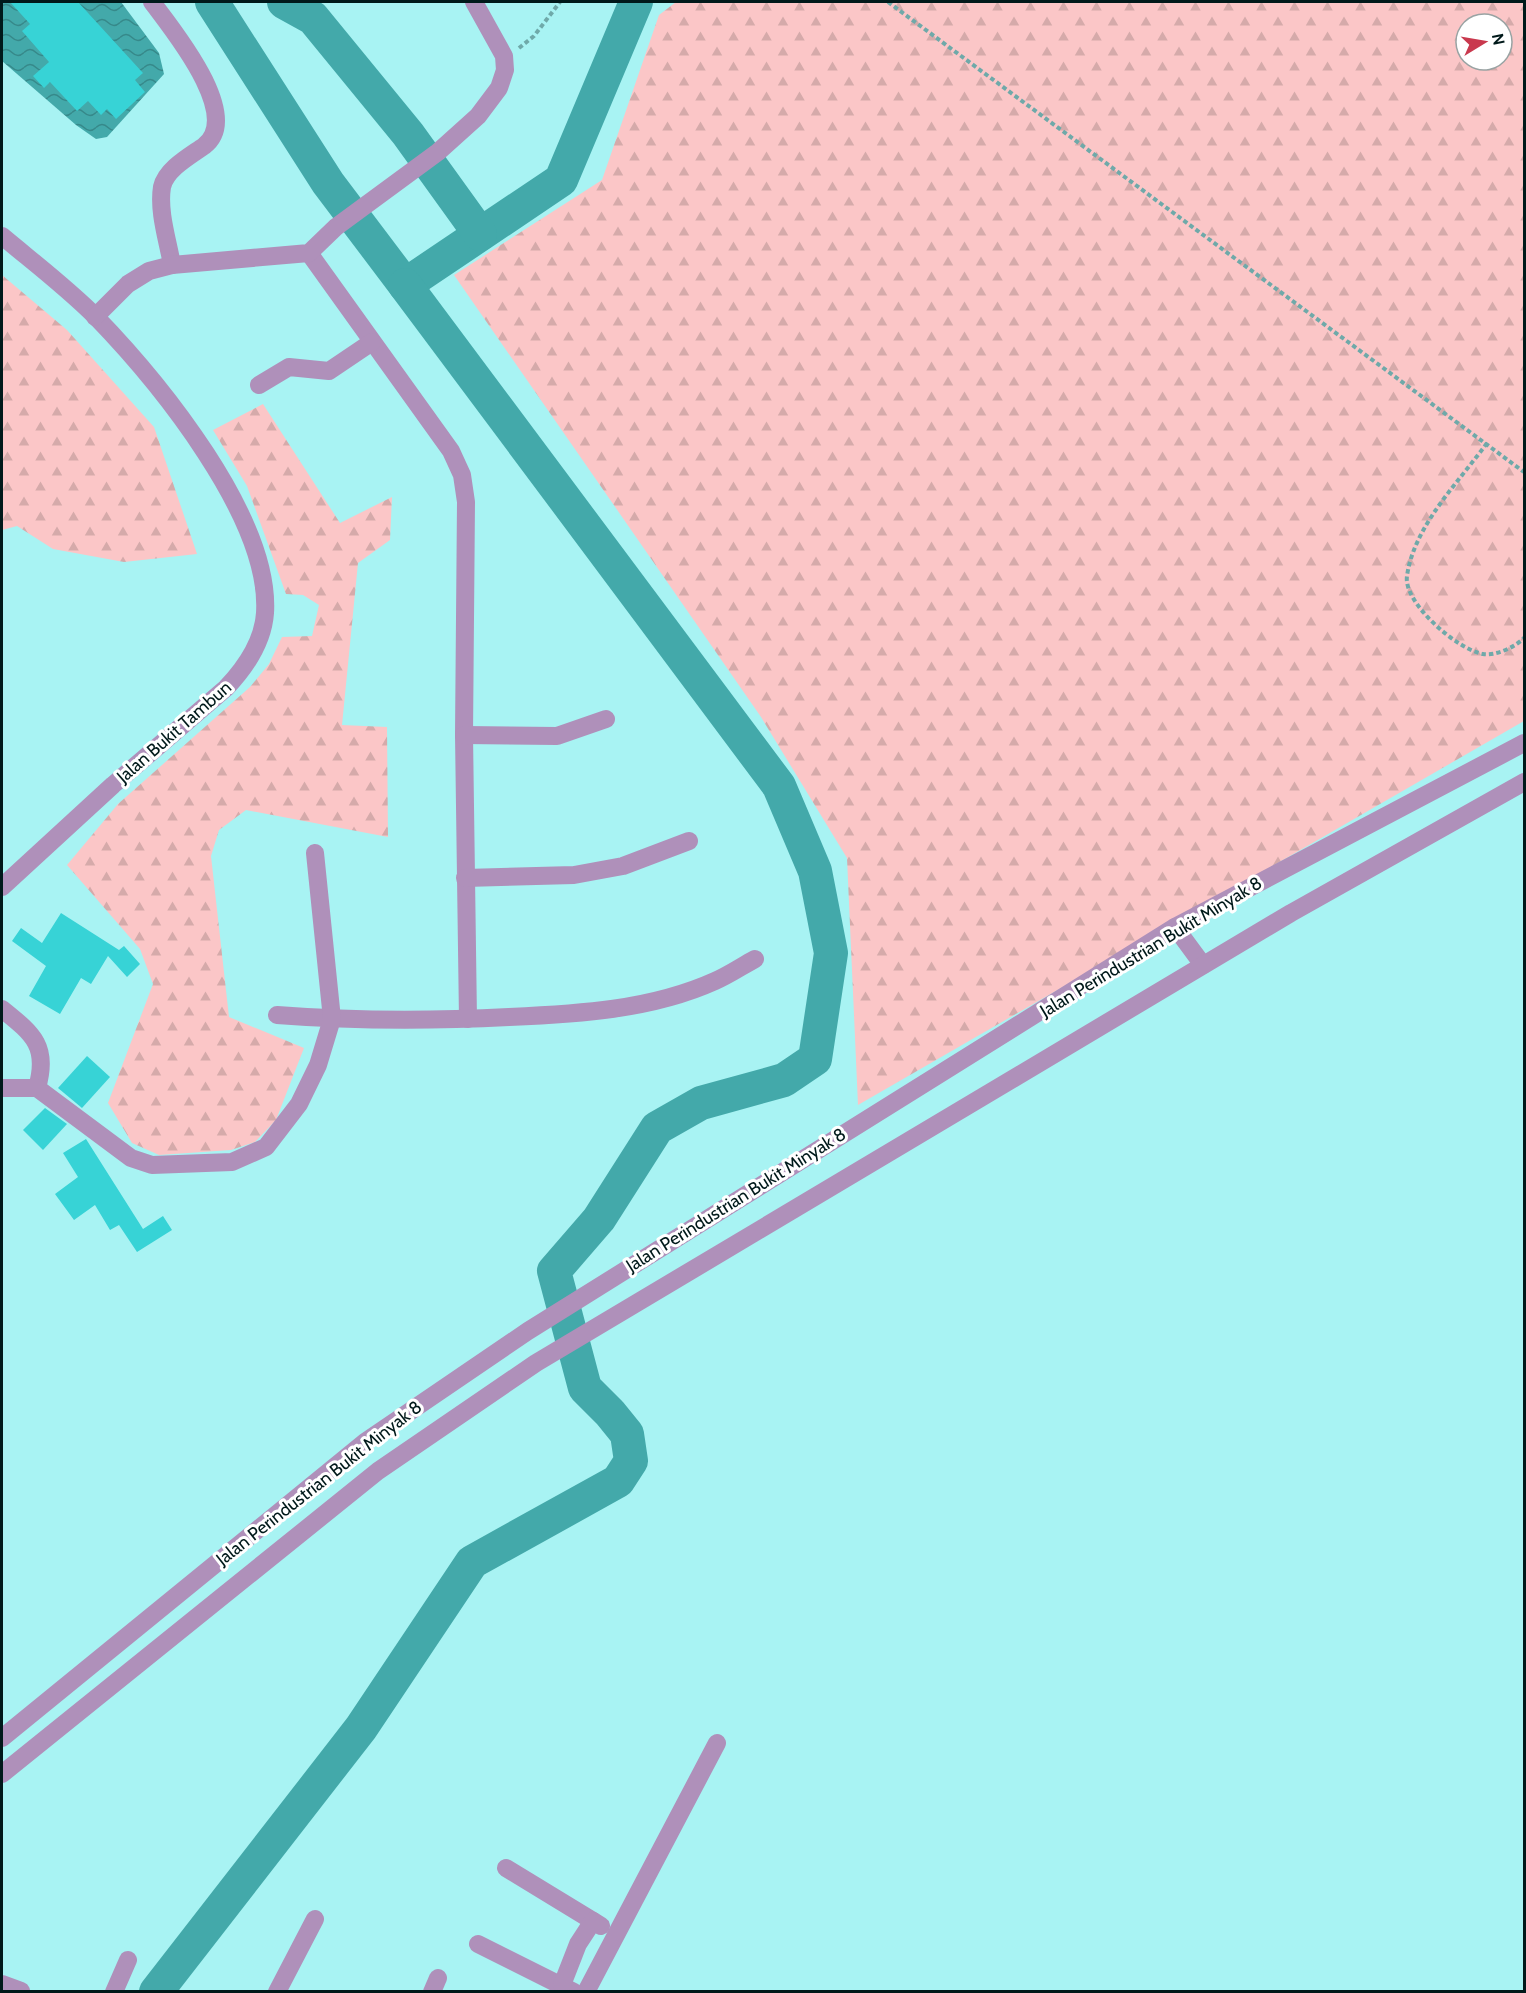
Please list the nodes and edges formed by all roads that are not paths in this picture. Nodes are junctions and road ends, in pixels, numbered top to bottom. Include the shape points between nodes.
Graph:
1 (152, 2) edge
2 (474, 2) edge
3 (2, 236) edge
4 (309, 253) junction
5 (172, 265) junction
6 (96, 317) junction
7 (372, 342) junction
8 (259, 385) dead end
9 (606, 718) dead end
10 (464, 735) junction
11 (1524, 743) edge
12 (1524, 782) edge
13 (689, 841) dead end
14 (315, 853) dead end
15 (465, 878) junction
16 (2, 887) edge
17 (1175, 927) junction
18 (755, 959) dead end
19 (1203, 965) junction
20 (2, 1009) edge
21 (277, 1016) dead end
22 (468, 1019) junction
23 (332, 1020) junction
24 (2, 1088) edge
25 (37, 1088) junction
26 (2, 1738) edge
27 (717, 1743) dead end
28 (2, 1774) edge
29 (506, 1868) dead end
30 (315, 1919) dead end
31 (593, 1921) junction
32 (616, 1935) junction
33 (478, 1944) dead end
34 (128, 1960) dead end
35 (2, 1984) edge
36 (568, 1988) edge
37 (21, 1991) edge
38 (114, 1992) edge
39 (277, 1992) edge
40 (586, 1992) edge

1 - 5 street via 188,51 213,98 216,113 215,130 209,142 173,170 162,188
2 - 4 street via 504,56 505,70 499,88 478,117 438,152 336,227
3 - 6 street, Jalan Bukit Tambun
4 - 5 street
4 - 7 street
5 - 6 street via 149,271 128,284
6 - 16 street, Jalan Bukit Tambun via 172,405 236,504 262,578 265,614 242,672
7 - 8 street via 329,372 289,367
7 - 10 street via 451,451 462,475 466,535
9 - 10 street via 557,736
10 - 15 street
11 - 17 street, Jalan Perindustrian Bukit Minyak 8
12 - 19 street, Jalan Perindustrian Bukit Minyak 8
13 - 15 street via 623,866 574,875
14 - 23 street
15 - 22 street
17 - 19 street
17 - 26 street, Jalan Perindustrian Bukit Minyak 8 via 599,1285 365,1443
18 - 22 street via 714,982 661,998 583,1013
19 - 28 street, Jalan Perindustrian Bukit Minyak 8 via 536,1363 378,1471
20 - 25 street via 36,1040 42,1063
21 - 23 street
22 - 23 street
23 - 25 street via 318,1065 299,1104 266,1147 232,1162 152,1165 131,1158
24 - 25 street
27 - 32 street
29 - 31 street
30 - 39 street
31 - 32 street
31 - 36 street via 578,1944
32 - 40 street
33 - 36 street
34 - 38 street
35 - 37 street

